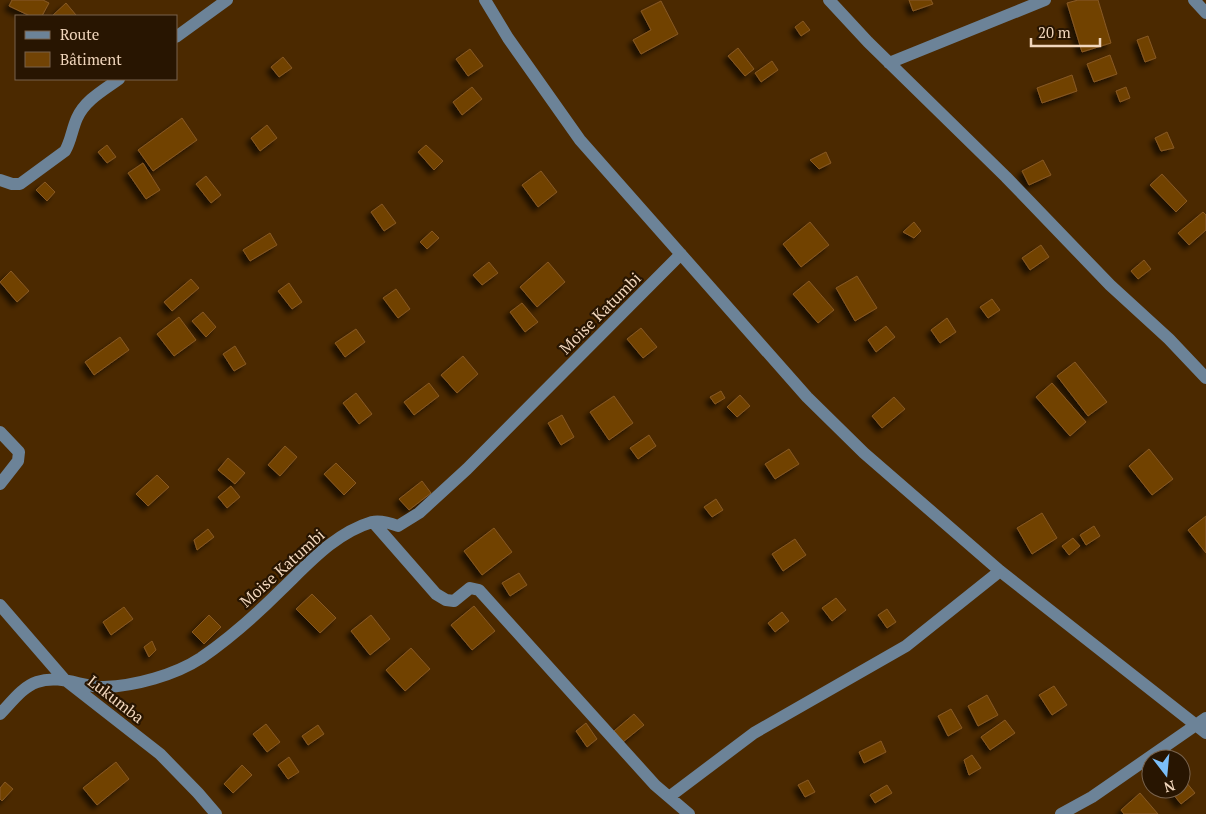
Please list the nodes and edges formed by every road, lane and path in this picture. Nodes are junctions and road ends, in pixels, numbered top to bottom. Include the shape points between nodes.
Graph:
1 (227, 0) edge
2 (485, 0) edge
3 (829, 0) edge
4 (1045, 0) edge
5 (1194, 0) edge
6 (1206, 12) edge
7 (178, 36) edge
8 (889, 63) junction
9 (118, 80) edge
10 (0, 180) edge
11 (682, 254) junction
12 (1206, 378) edge
13 (0, 432) edge
14 (0, 484) edge
15 (373, 522) junction
16 (1000, 571) junction
17 (0, 605) edge
18 (64, 679) junction
19 (0, 714) edge
20 (1203, 725) edge
21 (669, 797) junction
22 (216, 814) edge
23 (689, 814) edge
24 (1061, 814) edge

1 - 7 street
2 - 11 street via 580,140
3 - 8 street
4 - 8 street
5 - 6 street
8 - 12 street
9 - 10 street via 85,104 65,151 20,184
11 - 15 street, Moise Katumbi via 434,501 398,526
11 - 16 street via 807,397 864,453
13 - 14 street via 19,452 18,461
15 - 18 street, Moise Katumbi via 338,538 235,632 182,669 103,687
15 - 21 street via 436,594 454,601 470,588 480,590
16 - 20 street
16 - 21 street via 906,646 754,733
17 - 18 street, Lukumba
18 - 19 street, Moise Katumbi via 37,682 23,690
18 - 22 street, Lukumba via 160,754
20 - 24 street
21 - 23 street

